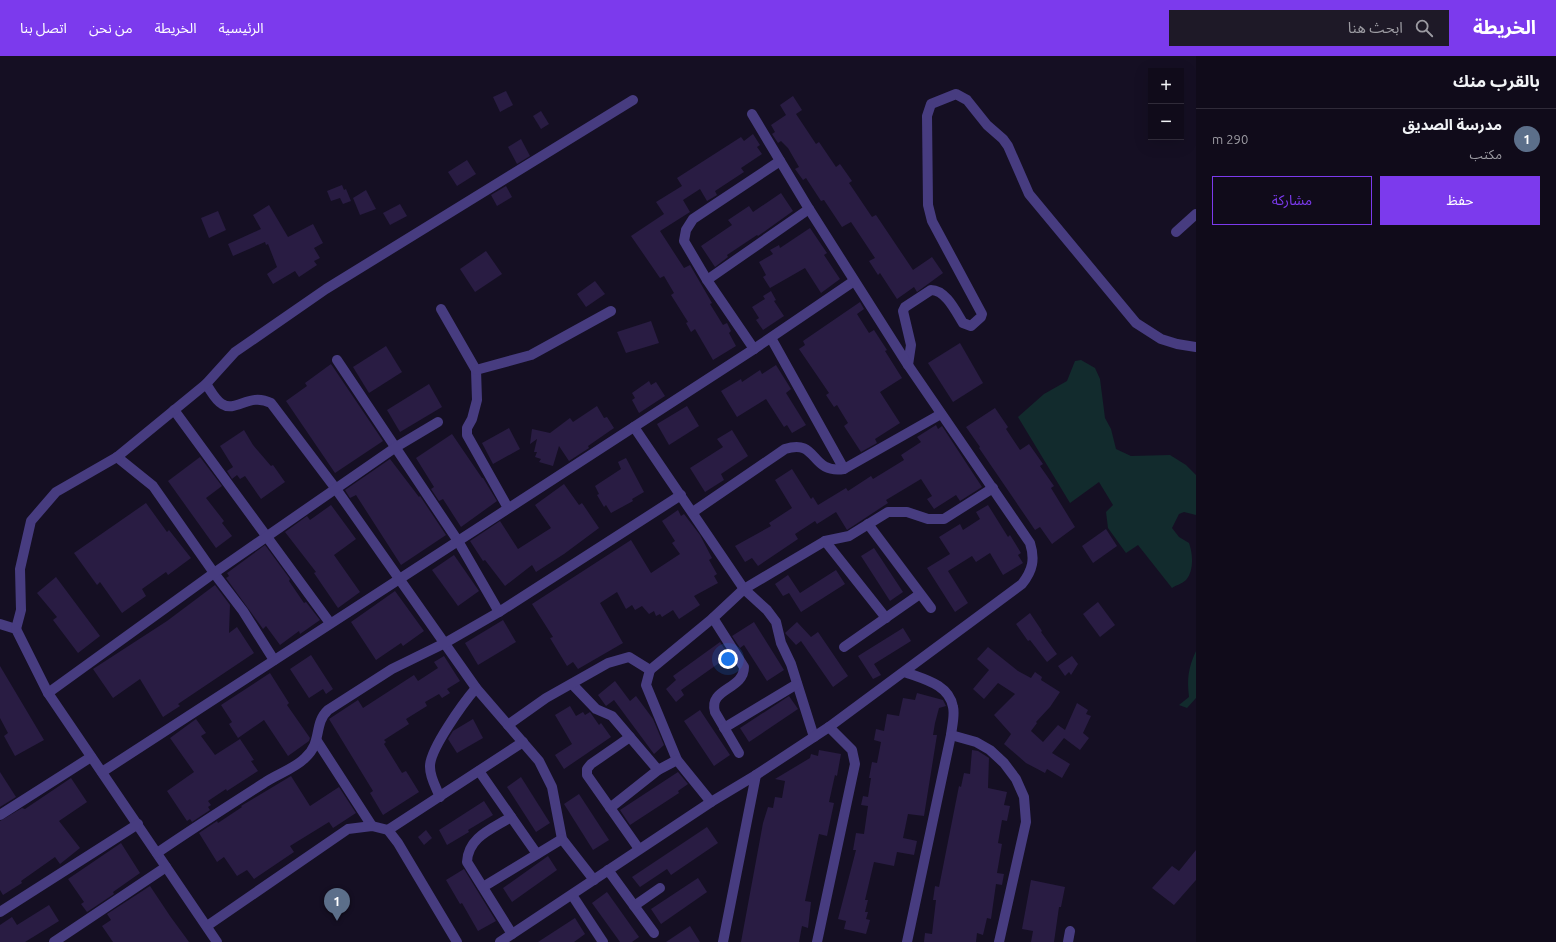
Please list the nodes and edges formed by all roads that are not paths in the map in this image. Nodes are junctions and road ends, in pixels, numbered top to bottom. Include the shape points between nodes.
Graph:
1 (633, 100) dead end
2 (752, 114) dead end
3 (780, 161) junction
4 (809, 209) junction
5 (1196, 214) edge
6 (1176, 232) dead end
7 (707, 280) junction
8 (854, 281) junction
9 (441, 309) dead end
10 (611, 311) dead end
11 (771, 338) junction
12 (1196, 347) edge
13 (754, 350) junction
14 (337, 360) dead end
15 (908, 365) junction
16 (476, 370) junction
17 (206, 384) junction
18 (174, 410) junction
19 (941, 414) junction
20 (438, 422) dead end
21 (634, 427) junction
22 (396, 447) junction
23 (117, 457) junction
24 (844, 469) junction
25 (993, 488) junction
26 (336, 489) junction
27 (681, 495) junction
28 (508, 508) junction
29 (693, 512) junction
30 (868, 524) junction
31 (267, 537) junction
32 (458, 541) junction
33 (825, 541) junction
34 (214, 573) junction
35 (398, 580) junction
36 (744, 589) junction
37 (920, 594) junction
38 (931, 608) dead end
39 (499, 612) junction
40 (714, 618) junction
41 (886, 618) junction
42 (0, 624) edge
43 (330, 624) junction
44 (16, 629) junction
45 (445, 643) junction
46 (844, 647) dead end
47 (274, 660) junction
48 (650, 670) junction
49 (905, 672) junction
50 (572, 684) junction
51 (797, 684) junction
52 (476, 688) junction
53 (48, 693) junction
54 (508, 725) junction
55 (829, 727) junction
56 (724, 728) junction
57 (951, 735) junction
58 (630, 737) junction
59 (814, 737) junction
60 (317, 741) junction
61 (523, 742) junction
62 (739, 753) dead end
63 (92, 757) junction
64 (677, 760) junction
65 (658, 770) junction
66 (479, 771) junction
67 (102, 772) junction
68 (756, 775) junction
69 (440, 796) junction
70 (711, 802) junction
71 (610, 808) junction
72 (0, 815) edge
73 (511, 817) junction
74 (138, 824) junction
75 (372, 826) junction
76 (388, 830) junction
77 (562, 839) junction
78 (639, 849) junction
79 (156, 853) junction
80 (537, 854) junction
81 (166, 867) junction
82 (608, 870) junction
83 (594, 880) junction
84 (483, 886) junction
85 (660, 888) dead end
86 (572, 895) junction
87 (634, 906) junction
88 (0, 912) edge
89 (207, 926) junction
90 (1070, 931) dead end
91 (654, 933) dead end
92 (512, 934) junction
93 (600, 941) edge
94 (54, 942) edge
95 (217, 942) edge
96 (457, 942) edge
97 (500, 942) edge
98 (723, 942) edge
99 (817, 942) edge
100 (907, 942) edge
101 (999, 942) edge
102 (1068, 942) edge

1 - 17 street via 326,289 235,352
2 - 3 street
3 - 4 street
3 - 7 street via 693,219 686,230 684,241
4 - 7 street
4 - 8 street
5 - 6 street
7 - 13 street
8 - 11 street
8 - 15 street
9 - 16 street
10 - 16 street via 535,354
11 - 13 street
11 - 24 street
12 - 15 street via 1161,339 1136,323 1029,194 1003,138 987,125 967,100 956,94 931,104 929,109 928,205 932,221 982,314 971,326 963,323 942,294 934,290 905,307 903,314 911,344
13 - 21 street
14 - 22 street
15 - 19 street
16 - 28 street via 477,400 467,435
17 - 18 street
17 - 26 street via 216,398 226,406 232,407 256,398 271,403
18 - 23 street
18 - 31 street
19 - 24 street
19 - 25 street
20 - 22 street
21 - 27 street
21 - 28 street
22 - 26 street
22 - 32 street
23 - 34 street via 153,486
23 - 44 street via 56,492 31,521 20,569 21,610
24 - 29 street via 826,469 804,447 785,449
25 - 30 street via 944,519 928,519 896,510 881,515
25 - 49 street via 1030,543 1033,553 1030,574 1022,584
26 - 31 street
26 - 35 street
27 - 29 street
27 - 39 street
28 - 32 street
29 - 36 street
30 - 33 street via 849,536
30 - 37 street
31 - 34 street
31 - 43 street
32 - 35 street
32 - 39 street
33 - 36 street
33 - 41 street
34 - 47 street via 243,611
34 - 53 street
35 - 43 street
35 - 45 street
36 - 40 street
36 - 51 street via 776,622 780,644 791,664
37 - 38 street
37 - 41 street
39 - 45 street
40 - 48 street
40 - 56 street via 744,667 740,681 717,696 714,701 715,712
41 - 46 street
42 - 44 street
43 - 47 street
44 - 53 street
45 - 52 street
45 - 60 street via 392,669 328,710 320,719
47 - 67 street
48 - 50 street via 629,657 608,663
48 - 64 street via 646,685
49 - 55 street
49 - 57 street via 944,689 950,697 954,708
50 - 54 street via 546,698
50 - 58 street via 596,709 612,716
51 - 56 street
51 - 59 street
52 - 54 street
52 - 69 street via 434,753 430,766 432,781
53 - 63 street
54 - 61 street
55 - 59 street
55 - 99 street via 852,750 855,764
56 - 62 street
57 - 100 street
57 - 101 street via 976,742 990,750 1016,779 1024,797 1026,822
58 - 65 street
58 - 71 street via 591,764 588,769 587,775
59 - 68 street
60 - 75 street
60 - 79 street via 313,751 304,760 266,781
61 - 66 street
61 - 77 street via 539,761 548,778
63 - 67 street
63 - 72 street
64 - 65 street
64 - 70 street
65 - 71 street
66 - 69 street
66 - 73 street
67 - 74 street
68 - 70 street
68 - 98 street
69 - 76 street
70 - 78 street
71 - 78 street
73 - 80 street
73 - 84 street via 475,839 468,853 467,862
74 - 79 street
74 - 88 street
75 - 76 street
75 - 89 street via 348,830
76 - 96 street
77 - 80 street
77 - 83 street
78 - 82 street
79 - 81 street
80 - 84 street
81 - 89 street
81 - 94 street
82 - 83 street
82 - 87 street
83 - 86 street
84 - 92 street
85 - 87 street
86 - 92 street
86 - 93 street
87 - 91 street
89 - 95 street
90 - 102 street
92 - 97 street

